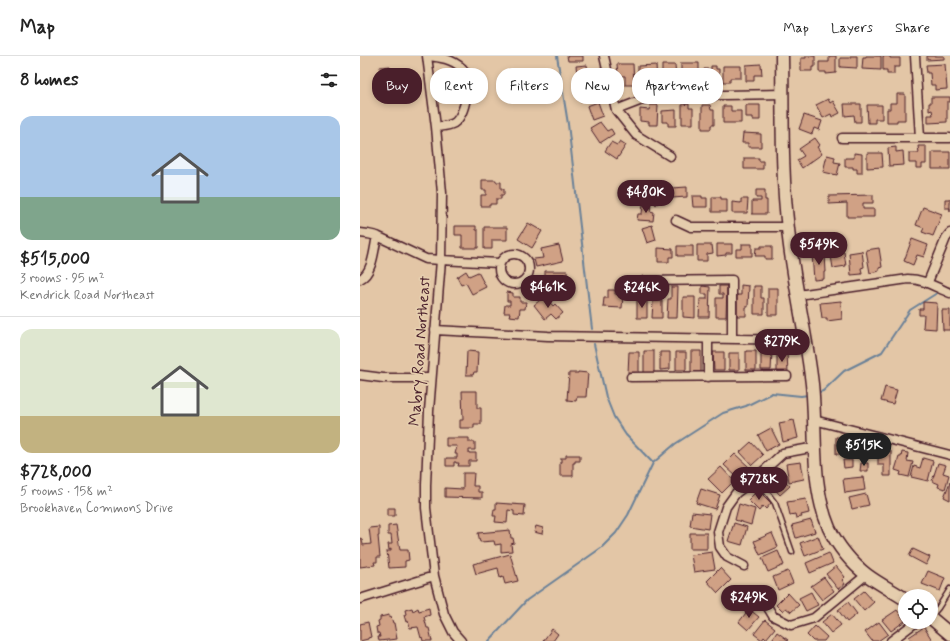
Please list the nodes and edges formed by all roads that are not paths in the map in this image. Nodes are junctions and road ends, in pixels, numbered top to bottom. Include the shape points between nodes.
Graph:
1 (427, 56) edge
2 (604, 56) edge
3 (782, 56) edge
4 (915, 56) edge
5 (782, 94) junction
6 (616, 110) junction
7 (436, 126) junction
8 (842, 138) dead end
9 (920, 138) junction
10 (950, 138) edge
11 (670, 156) dead end
12 (676, 220) dead end
13 (788, 227) junction
14 (360, 233) edge
15 (950, 233) edge
16 (377, 236) junction
17 (440, 260) junction
18 (499, 262) dead end
19 (360, 279) edge
20 (644, 281) dead end
21 (928, 282) junction
22 (950, 292) edge
23 (798, 295) junction
24 (435, 330) junction
25 (708, 339) junction
26 (732, 339) junction
27 (805, 340) junction
28 (360, 375) edge
29 (787, 376) dead end
30 (631, 377) dead end
31 (708, 377) junction
32 (431, 378) junction
33 (814, 416) junction
34 (816, 447) junction
35 (950, 455) edge
36 (756, 478) junction
37 (792, 552) dead end
38 (744, 566) dead end
39 (866, 575) junction
40 (434, 576) junction
41 (950, 589) edge
42 (898, 595) edge
43 (761, 596) dead end
44 (360, 598) edge
45 (938, 608) edge
46 (938, 623) edge
47 (907, 629) edge
48 (950, 634) edge
49 (461, 641) edge
50 (891, 641) edge

1 - 7 street, Mabry Road Northeast
1 - 7 street via 452,60 466,74 467,79 460,116 456,122 447,126
2 - 6 street
3 - 5 street
4 - 9 street
5 - 6 street via 662,96
5 - 13 street
6 - 11 street via 636,135
7 - 17 street, Mabry Road Northeast via 442,193
8 - 9 street
9 - 10 street
12 - 13 street via 691,227
13 - 23 street
14 - 16 street
15 - 21 street
16 - 17 street via 426,259
16 - 19 street via 367,275
17 - 18 street
17 - 24 street, Mabry Road Northeast
20 - 26 street via 732,280
21 - 22 street
21 - 23 street via 908,279
23 - 27 street
24 - 25 street via 548,336
24 - 32 street, Mabry Road Northeast
25 - 26 street
25 - 31 street
26 - 27 street
27 - 33 street
28 - 32 street
29 - 31 street
30 - 31 street
32 - 40 street, Mabry Road Northeast via 426,485 429,546
33 - 34 street
33 - 35 street
34 - 36 street via 783,453
34 - 39 street via 821,507 840,547
36 - 37 lane via 776,503
36 - 38 street via 736,493 726,507 718,532 720,546 727,557
39 - 42 street
39 - 43 street via 814,618 791,625 774,616
40 - 44 street
40 - 49 street, Mabry Road Northeast via 444,614
41 - 45 lane
46 - 48 street
47 - 50 street

